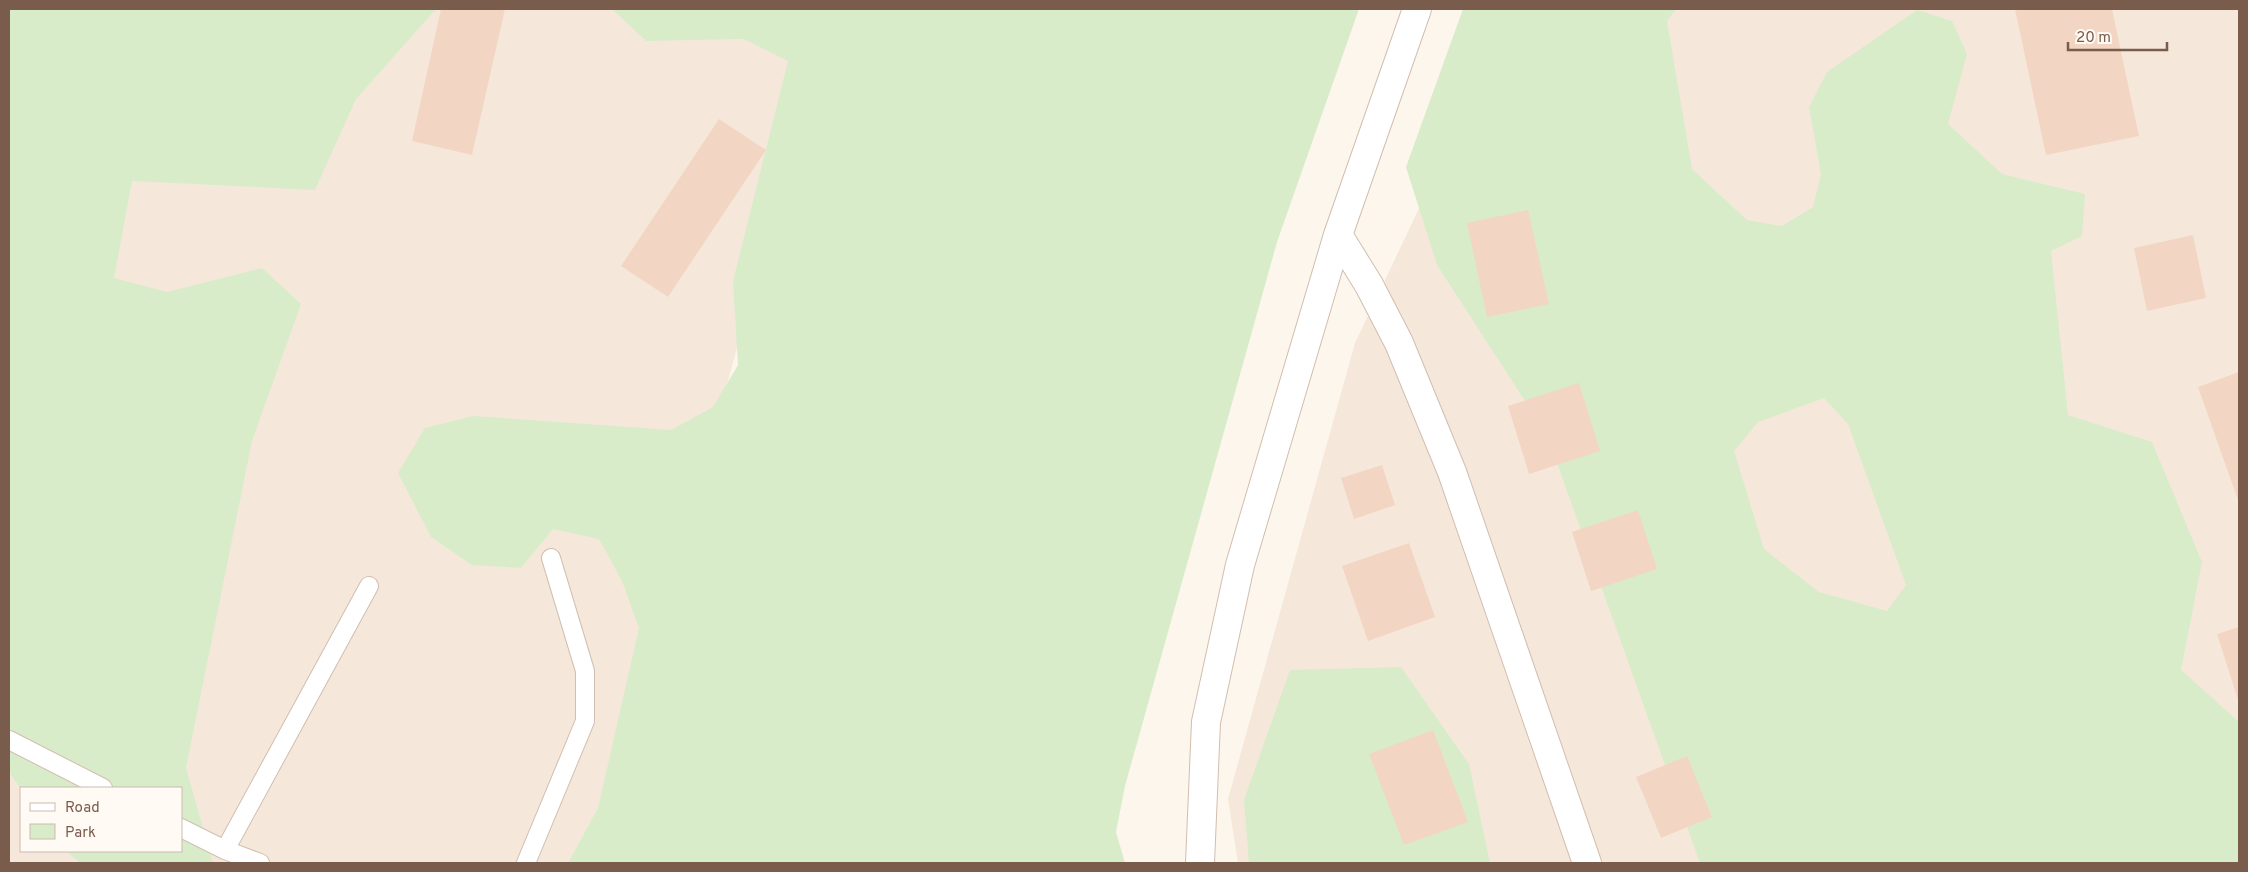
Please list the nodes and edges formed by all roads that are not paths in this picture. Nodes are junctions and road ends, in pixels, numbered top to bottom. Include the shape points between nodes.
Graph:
1 (1417, 9) edge
2 (1338, 234) junction
3 (551, 558) dead end
4 (368, 586) dead end
5 (9, 740) edge
6 (101, 787) edge
7 (182, 828) edge
8 (225, 850) junction
9 (260, 863) edge
10 (526, 863) edge
11 (1200, 863) edge
12 (1588, 863) edge

1 - 2 street
2 - 11 street via 1240,565 1206,722
2 - 12 street via 1400,343 1448,463
3 - 10 lane via 585,671 585,722
4 - 8 lane
5 - 6 lane
7 - 8 lane
8 - 9 lane

